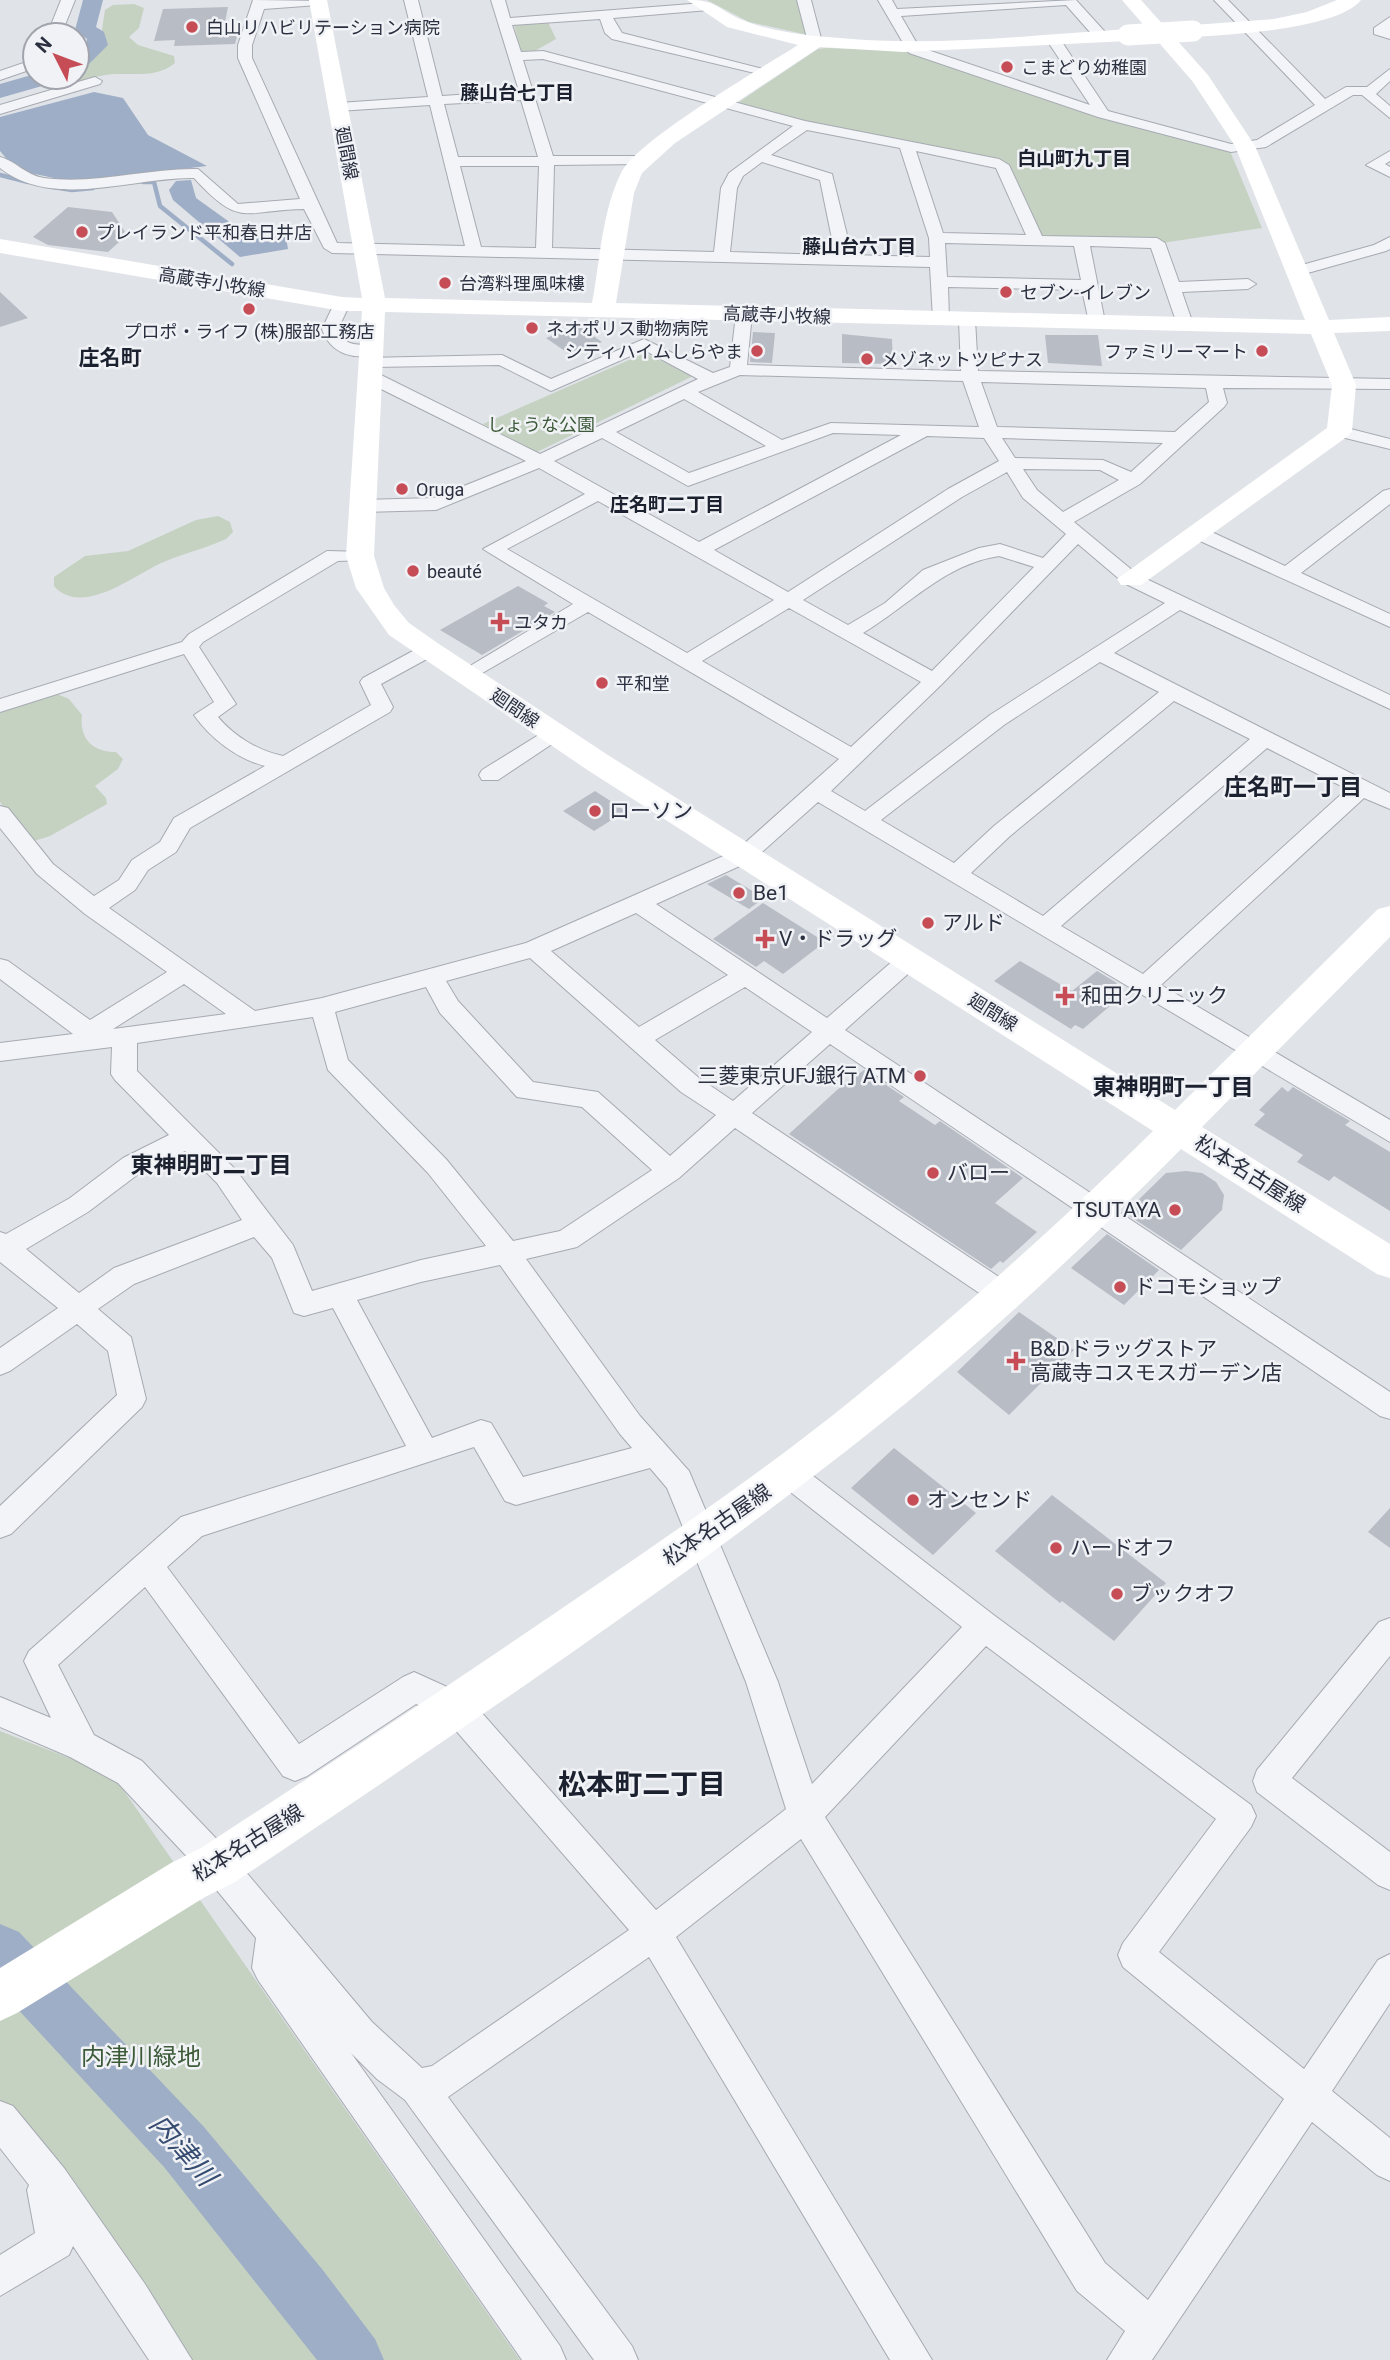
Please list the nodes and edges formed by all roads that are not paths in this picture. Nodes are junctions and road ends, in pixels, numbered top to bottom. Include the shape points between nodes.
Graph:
1 (68, 0) edge
2 (324, 0) edge
3 (411, 0) edge
4 (498, 0) edge
5 (804, 0) edge
6 (885, 0) edge
7 (1130, 0) edge
8 (1221, 0) edge
9 (1352, 0) edge
10 (1070, 1) edge
11 (259, 3) edge
12 (700, 4) edge
13 (979, 4) edge
14 (893, 13) junction
15 (605, 15) junction
16 (60, 21) edge
17 (1390, 21) edge
18 (505, 22) junction
19 (1249, 29) junction
20 (1390, 34) edge
21 (1101, 36) junction
22 (1053, 38) junction
23 (815, 42) junction
24 (911, 46) junction
25 (516, 56) junction
26 (21, 68) edge
27 (1390, 73) edge
28 (766, 74) junction
29 (0, 76) edge
30 (95, 81) dead end
31 (1370, 92) junction
32 (525, 95) junction
33 (439, 103) junction
34 (723, 103) junction
35 (1324, 106) junction
36 (338, 107) junction
37 (0, 110) edge
38 (1103, 114) junction
39 (1390, 114) edge
40 (804, 125) junction
41 (906, 144) junction
42 (1245, 146) junction
43 (1390, 155) edge
44 (761, 157) junction
45 (643, 159) junction
46 (0, 161) edge
47 (547, 161) junction
48 (453, 163) junction
49 (1390, 172) edge
50 (307, 204) junction
51 (937, 238) junction
52 (1036, 240) junction
53 (1081, 241) junction
54 (1390, 242) edge
55 (0, 246) edge
56 (366, 249) junction
57 (474, 252) junction
58 (544, 252) junction
59 (614, 254) junction
60 (721, 257) junction
61 (840, 260) junction
62 (936, 262) junction
63 (1297, 271) junction
64 (939, 282) junction
65 (1248, 284) dead end
66 (1090, 285) junction
67 (1172, 287) junction
68 (374, 304) junction
69 (603, 309) junction
70 (339, 310) dead end
71 (744, 314) junction
72 (941, 319) junction
73 (967, 320) junction
74 (1097, 322) junction
75 (1185, 324) junction
76 (1390, 324) edge
77 (1321, 327) junction
78 (372, 363) junction
79 (738, 370) junction
80 (970, 376) junction
81 (712, 379) junction
82 (1213, 383) junction
83 (1390, 384) edge
84 (1344, 385) junction
85 (684, 392) junction
86 (602, 431) junction
87 (922, 431) junction
88 (1339, 431) junction
89 (990, 433) junction
90 (1180, 438) junction
91 (1390, 444) edge
92 (778, 445) junction
93 (540, 461) junction
94 (1010, 463) junction
95 (1133, 480) junction
96 (598, 494) junction
97 (1390, 495) edge
98 (363, 506) junction
99 (1069, 527) junction
100 (1196, 532) junction
101 (699, 550) junction
102 (360, 556) junction
103 (1047, 565) junction
104 (1288, 573) junction
105 (1131, 579) junction
106 (789, 599) junction
107 (1179, 602) junction
108 (589, 603) junction
109 (1386, 613) edge
110 (849, 633) junction
111 (189, 646) junction
112 (429, 650) junction
113 (1099, 654) junction
114 (689, 660) junction
115 (465, 674) junction
116 (934, 681) junction
117 (1172, 692) junction
118 (1390, 703) edge
119 (0, 706) edge
120 (553, 733) junction
121 (1265, 738) junction
122 (854, 758) junction
123 (285, 763) junction
124 (490, 775) dead end
125 (1363, 788) junction
126 (817, 792) junction
127 (1390, 802) edge
128 (0, 813) edge
129 (866, 821) junction
130 (745, 855) junction
131 (957, 874) junction
132 (639, 904) junction
133 (93, 908) junction
134 (1390, 917) edge
135 (1046, 926) junction
136 (534, 949) junction
137 (910, 959) junction
138 (0, 967) edge
139 (182, 974) junction
140 (746, 975) junction
141 (432, 977) junction
142 (1145, 986) junction
143 (322, 1007) junction
144 (251, 1020) junction
145 (827, 1031) junction
146 (125, 1035) junction
147 (88, 1037) junction
148 (639, 1038) junction
149 (0, 1052) edge
150 (1256, 1052) junction
151 (734, 1111) junction
152 (1384, 1119) edge
153 (1179, 1129) junction
154 (189, 1137) junction
155 (670, 1171) junction
156 (1097, 1210) junction
157 (259, 1224) junction
158 (2, 1247) edge
159 (506, 1252) junction
160 (1390, 1263) edge
161 (1004, 1295) junction
162 (341, 1296) junction
163 (78, 1309) junction
164 (0, 1363) edge
165 (1390, 1407) edge
166 (425, 1453) junction
167 (656, 1454) junction
168 (789, 1474) junction
169 (0, 1525) edge
170 (704, 1535) junction
171 (148, 1566) junction
172 (984, 1626) junction
173 (1390, 1633) edge
174 (456, 1707) junction
175 (0, 1712) edge
176 (82, 1746) junction
177 (805, 1815) junction
178 (203, 1872) junction
179 (1390, 1872) edge
180 (274, 1932) junction
181 (654, 1933) junction
182 (1390, 1972) edge
183 (0, 1996) edge
184 (418, 2087) junction
185 (1309, 2098) junction
186 (0, 2119) edge
187 (1390, 2162) edge
188 (51, 2182) junction
189 (0, 2277) edge
190 (1152, 2329) junction
191 (172, 2360) edge
192 (545, 2360) edge
193 (618, 2360) edge
194 (912, 2360) edge
195 (1127, 2360) edge

1 - 16 street
2 - 11 street
2 - 36 street, 廻間線
3 - 33 street
4 - 18 street
5 - 23 street
6 - 14 street
7 - 42 street via 1201,79
8 - 19 street
9 - 19 street via 1319,15
10 - 13 street
10 - 21 street
11 - 50 street via 245,58
12 - 15 street
12 - 23 street via 754,29
13 - 14 street
14 - 24 street
15 - 18 street
15 - 28 street via 617,36
17 - 20 street via 1379,31
18 - 25 street
19 - 21 street, bridge
19 - 35 street
21 - 22 street
22 - 24 street
22 - 38 street
23 - 24 street
23 - 28 street
24 - 38 street
25 - 32 street
25 - 34 street via 543,55
26 - 29 street
27 - 31 street
28 - 34 street
30 - 37 street
31 - 35 street via 1351,90
31 - 39 street
32 - 33 street
32 - 47 street
33 - 36 street
33 - 48 street
34 - 40 street
34 - 45 street
35 - 42 street via 1261,144
36 - 56 street, 廻間線
38 - 42 street via 1231,148
40 - 41 street
40 - 44 street
41 - 51 street
41 - 52 street via 1002,165
42 - 63 street
43 - 49 street via 1373,166
44 - 60 street via 737,173 729,187
44 - 61 street via 827,177
45 - 47 street
45 - 59 street via 623,193
46 - 50 street via 20,176 73,185 191,173 198,174 228,205 240,209
47 - 48 street
47 - 58 street
48 - 57 street
50 - 56 street via 332,248
51 - 52 street
51 - 62 street
52 - 53 street
53 - 66 street
53 - 67 street via 1157,243
54 - 63 street
55 - 68 street, 高蔵寺小牧線 via 342,304
56 - 57 street
56 - 68 street, 廻間線
57 - 58 street
58 - 59 street
59 - 60 street
59 - 69 street
60 - 61 street
61 - 62 street
62 - 64 street
63 - 77 street
64 - 66 street
64 - 72 street
65 - 67 street
66 - 74 street
67 - 75 street
68 - 69 street, 高蔵寺小牧線
68 - 78 street, 廻間線
69 - 71 street, 高蔵寺小牧線
70 - 78 street via 330,329 339,348
71 - 72 street, 高蔵寺小牧線
71 - 79 street
72 - 73 street, 高蔵寺小牧線
73 - 74 street, 高蔵寺小牧線
73 - 80 street
74 - 75 street, 高蔵寺小牧線
75 - 77 street, 高蔵寺小牧線
76 - 77 street, 高蔵寺小牧線
77 - 84 street
78 - 81 street via 502,360 551,386 644,345
78 - 93 street
78 - 98 street, 廻間線
79 - 80 street
79 - 81 street
80 - 82 street
80 - 89 street
81 - 85 street
82 - 84 street
82 - 90 street via 1218,403
83 - 84 street
84 - 88 street
85 - 86 street
85 - 92 street
86 - 92 street via 688,480
86 - 93 street
87 - 89 street
87 - 92 street via 831,428
87 - 101 street
88 - 91 street
88 - 100 street
89 - 90 street
89 - 94 street
90 - 95 street
93 - 96 street
93 - 98 street via 436,504
94 - 95 street via 1103,465
94 - 99 street via 1030,494
94 - 106 street
95 - 99 street
96 - 101 street
96 - 108 street via 493,549
97 - 104 street
98 - 102 street, 廻間線
99 - 103 street
99 - 105 street
100 - 104 street
100 - 105 street
101 - 106 street
102 - 111 street via 334,555
102 - 112 street, 廻間線 via 382,609 399,629
103 - 110 street via 1000,550 986,552 930,574 892,607
103 - 116 street
104 - 109 street
105 - 107 street
106 - 110 street
106 - 114 street
107 - 113 street
107 - 118 street
108 - 114 street
108 - 115 street
110 - 116 street
111 - 119 street
111 - 123 street via 226,704 205,715 226,740 263,759
112 - 115 street, 廻間線
112 - 123 street via 370,682 383,708
113 - 117 street
113 - 129 street via 997,720
114 - 122 street
115 - 120 street, 廻間線
116 - 122 street
117 - 121 street
117 - 131 street via 1002,831
120 - 124 street
120 - 130 street, 廻間線
121 - 125 street
121 - 135 street
122 - 126 street
123 - 133 street via 182,824 168,847 139,865 127,885
125 - 127 street
125 - 142 street
126 - 129 street
126 - 130 street
128 - 133 street via 45,869
129 - 131 street
130 - 132 street
130 - 137 street, 廻間線
131 - 135 street
132 - 136 street
132 - 140 street
133 - 139 street
134 - 150 street
135 - 142 street
136 - 141 street
136 - 148 street
137 - 145 street
137 - 153 street, 廻間線
138 - 147 street
139 - 144 street
139 - 147 street
140 - 145 street
140 - 148 street
141 - 143 street
141 - 155 street via 449,1007 526,1090 589,1099
142 - 150 street
143 - 144 street
143 - 159 street via 337,1064 436,1166
144 - 146 street
145 - 151 street
145 - 156 street
146 - 147 street
146 - 154 street via 124,1074
147 - 149 street
148 - 151 street via 690,1085
150 - 152 street
150 - 153 street
151 - 155 street
151 - 161 street
153 - 156 street, 松本名古屋線
153 - 160 street, 松本名古屋線
154 - 157 street via 226,1176
154 - 158 street via 132,1166 79,1205
155 - 159 street via 567,1240
156 - 161 street, 松本名古屋線
156 - 165 street
157 - 162 street via 284,1253 304,1305
157 - 163 street via 124,1276
158 - 163 street
159 - 162 street via 421,1271
159 - 167 street via 629,1425
161 - 168 street, 松本名古屋線
162 - 166 street
163 - 164 street
163 - 169 street via 121,1345 132,1399
166 - 167 street via 481,1432 516,1492
166 - 171 street via 192,1526
167 - 170 street via 679,1480
168 - 170 street, 松本名古屋線
168 - 172 street
170 - 174 street, 松本名古屋線
170 - 177 street via 762,1682
171 - 174 street via 295,1765 414,1687
171 - 176 street via 40,1661
172 - 177 street
172 - 185 street via 1239,1816 1135,1955
173 - 179 street via 1269,1781
174 - 178 street, 松本名古屋線
174 - 181 street
175 - 176 street
176 - 178 street via 130,1772
177 - 181 street
177 - 190 street via 1091,2277
178 - 180 street
178 - 183 street, 松本名古屋線
180 - 184 street via 359,2035
180 - 192 street via 270,1968
181 - 184 street via 440,2082
181 - 194 street
182 - 185 street
184 - 193 street
185 - 187 street
185 - 190 street
186 - 188 street
188 - 189 street via 46,2190 56,2242
188 - 191 street
190 - 195 street

